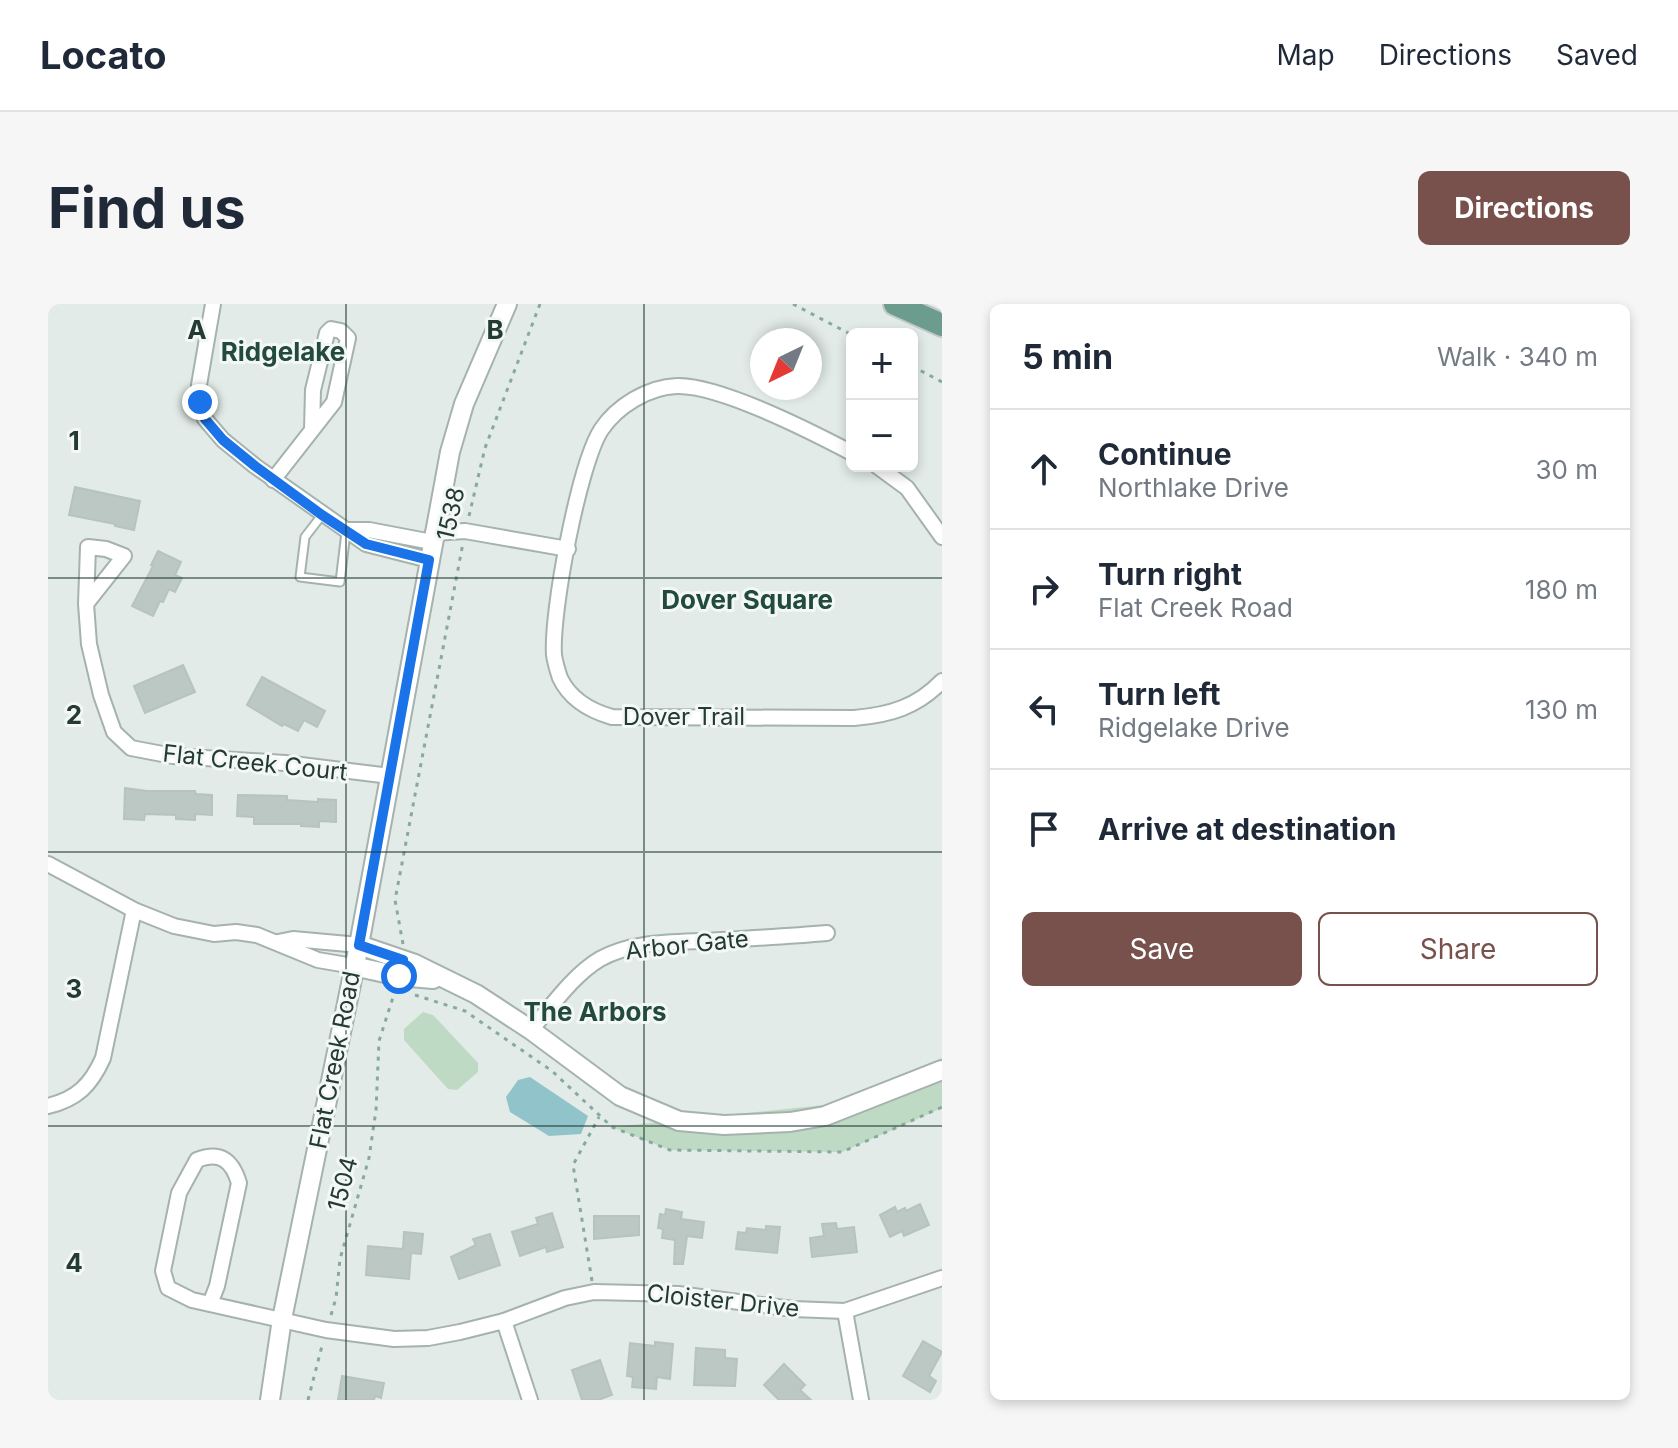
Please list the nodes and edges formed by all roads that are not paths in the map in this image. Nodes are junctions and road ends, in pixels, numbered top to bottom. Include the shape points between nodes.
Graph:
1 (213, 304) edge
2 (507, 304) edge
3 (895, 304) edge
4 (942, 325) edge
5 (312, 430) junction
6 (846, 450) edge
7 (885, 472) edge
8 (273, 480) junction
9 (322, 515) junction
10 (347, 530) junction
11 (942, 537) edge
12 (431, 545) junction
13 (568, 549) junction
14 (86, 604) dead end
15 (942, 681) edge
16 (390, 776) junction
17 (48, 864) edge
18 (134, 910) junction
19 (827, 933) dead end
20 (278, 942) junction
21 (359, 945) junction
22 (353, 966) junction
23 (401, 968) junction
24 (531, 1030) junction
25 (942, 1070) edge
26 (48, 1106) edge
27 (942, 1278) edge
28 (210, 1304) junction
29 (845, 1311) junction
30 (282, 1319) junction
31 (504, 1321) junction
32 (270, 1400) edge
33 (530, 1400) edge
34 (861, 1400) edge

1 - 8 street via 199,385 205,419
2 - 12 street, Flat Creek Road via 464,404
3 - 4 main road
5 - 5 street via 334,402 348,338 341,331 327,333 313,390
5 - 8 street
6 - 13 street, Dover Trail via 719,394 685,386 653,391 617,411 602,428 584,468
7 - 11 street via 907,488
8 - 9 street
9 - 10 street
9 - 10 lane via 305,537 300,577 340,582
10 - 12 street via 366,544
12 - 13 street via 465,531
12 - 16 street, Flat Creek Road
13 - 15 street, Dover Trail via 554,657 561,680 591,711 612,717 883,716 926,698
14 - 16 street, Flat Creek Court via 101,695 114,732 131,748
16 - 21 street, Flat Creek Road
17 - 18 street
18 - 20 street via 194,931 236,932
18 - 26 street via 96,1074 76,1097
19 - 24 street, Arbor Gate via 613,953 581,975
20 - 21 street
20 - 22 street via 318,960
21 - 22 street, Flat Creek Road
21 - 23 street
22 - 23 street
22 - 30 street, Flat Creek Road
23 - 24 street via 476,994
24 - 25 street via 620,1096 702,1125 825,1116
27 - 29 street, Cloister Drive
28 - 28 street, Cloister Drive via 239,1183 227,1161 208,1156 197,1160 179,1193 163,1271 168,1288
28 - 30 street, Cloister Drive
29 - 31 street, Cloister Drive via 678,1294 594,1292
29 - 34 street
30 - 31 street, Cloister Drive via 394,1339 428,1338
30 - 32 street, Flat Creek Road
31 - 33 street

